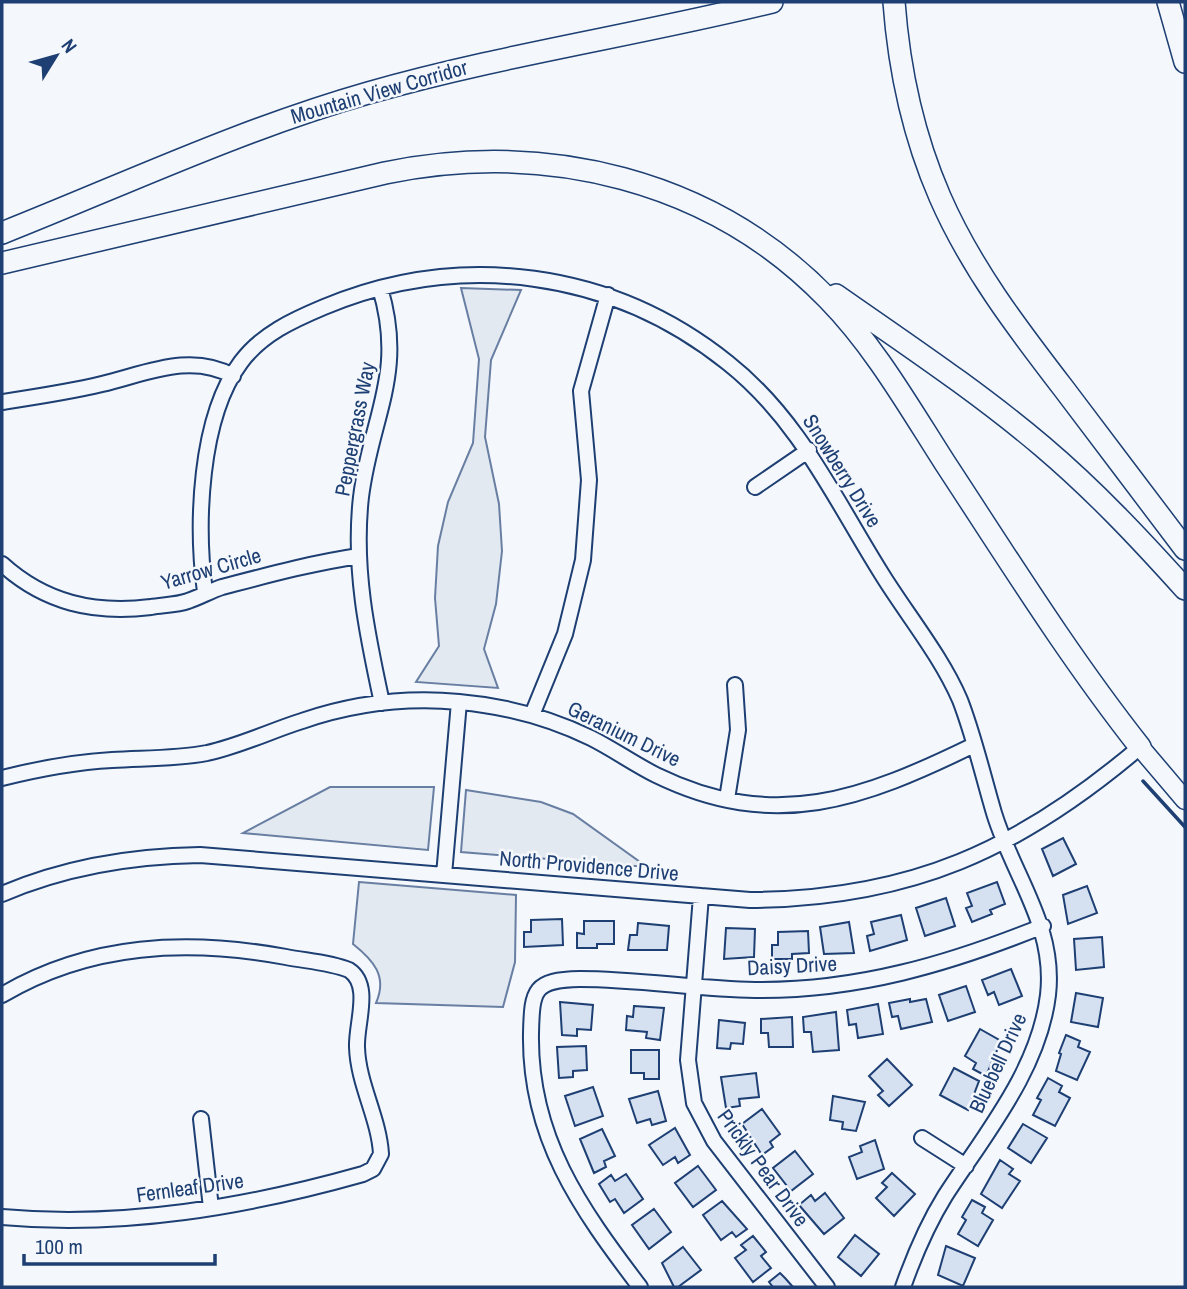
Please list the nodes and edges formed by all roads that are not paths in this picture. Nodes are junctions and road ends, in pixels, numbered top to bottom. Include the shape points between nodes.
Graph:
1 (772, 2) edge
2 (894, 2) edge
3 (1168, 2) edge
4 (1182, 2) edge
5 (1185, 10) edge
6 (1185, 62) edge
7 (2, 233) edge
8 (777, 254) junction
9 (2, 263) edge
10 (380, 288) junction
11 (608, 295) junction
12 (233, 376) junction
13 (2, 402) edge
14 (809, 450) junction
15 (755, 487) dead end
16 (1185, 550) edge
17 (359, 556) junction
18 (2, 564) edge
19 (1185, 589) edge
20 (205, 592) junction
21 (735, 685) dead end
22 (458, 702) junction
23 (382, 703) junction
24 (532, 715) junction
25 (974, 745) junction
26 (1140, 747) junction
27 (2, 778) edge
28 (727, 799) junction
29 (1185, 800) edge
30 (1005, 843) junction
31 (444, 875) junction
32 (2, 894) edge
33 (701, 896) junction
34 (1043, 926) junction
35 (694, 986) junction
36 (2, 995) edge
37 (201, 1119) dead end
38 (922, 1139) dead end
39 (965, 1166) junction
40 (211, 1208) junction
41 (2, 1217) edge
42 (640, 1287) edge
43 (827, 1287) edge
44 (903, 1287) edge

1 - 7 highway, Mountain View Corridor via 469,66 366,93 209,147
2 - 16 highway via 914,125 940,197 966,249 1014,323
3 - 6 highway
4 - 5 highway
8 - 9 highway via 709,211 635,181 554,163 500,160 442,163 385,173
8 - 19 highway via 956,378 1044,447 1114,512
8 - 26 highway via 829,300 868,346 1067,649
10 - 11 street, Snowberry Drive via 433,277 485,274 538,278
10 - 12 street, Snowberry Drive via 281,327 250,351
10 - 17 street, Peppergrass Way via 389,330 389,377 365,473
11 - 14 street, Snowberry Drive via 678,328 730,364 764,394
11 - 24 street via 581,391 589,480 583,560 565,634
12 - 13 street via 209,367 173,366 91,387
12 - 20 street, Snowberry Drive via 212,436 203,488
14 - 15 street
14 - 25 street, Snowberry Drive via 878,569 945,671
17 - 20 street, Yarrow Circle
17 - 23 street, Peppergrass Way via 363,612
18 - 20 street, Yarrow Circle via 55,600 85,607 131,609 187,602
21 - 28 street via 738,730
22 - 23 street, Geranium Drive
22 - 24 street, Geranium Drive
22 - 31 street
23 - 27 street, Geranium Drive via 330,713 206,753 86,762
24 - 28 street, Geranium Drive via 589,737 672,782
25 - 28 street, Geranium Drive via 890,785 853,796 788,805
25 - 30 street, Snowberry Drive
26 - 29 main road
26 - 30 street, North Providence Drive via 1087,790
30 - 33 street, North Providence Drive via 923,876 864,891 779,900
30 - 34 street, Bluebell Drive
31 - 32 street, North Providence Drive via 173,856 91,866
31 - 33 street, North Providence Drive
33 - 35 street, Prickly Pear Drive
34 - 35 street, Daisy Drive via 963,958 881,979 788,990
34 - 39 street, Bluebell Drive via 1050,977 1043,1023 1016,1085
35 - 42 street, Daisy Drive via 551,980 538,989 531,1005 530,1062 542,1121 577,1202
35 - 43 street, Prickly Pear Drive via 688,1060 690,1089 699,1116
36 - 40 street, Fernleaf Drive via 79,962 168,946 242,950 343,968 357,977 361,988 357,1056 380,1149 377,1165 326,1184
37 - 40 street
38 - 39 street
39 - 44 street, Bluebell Drive via 930,1223
40 - 41 street, Fernleaf Drive via 103,1219

